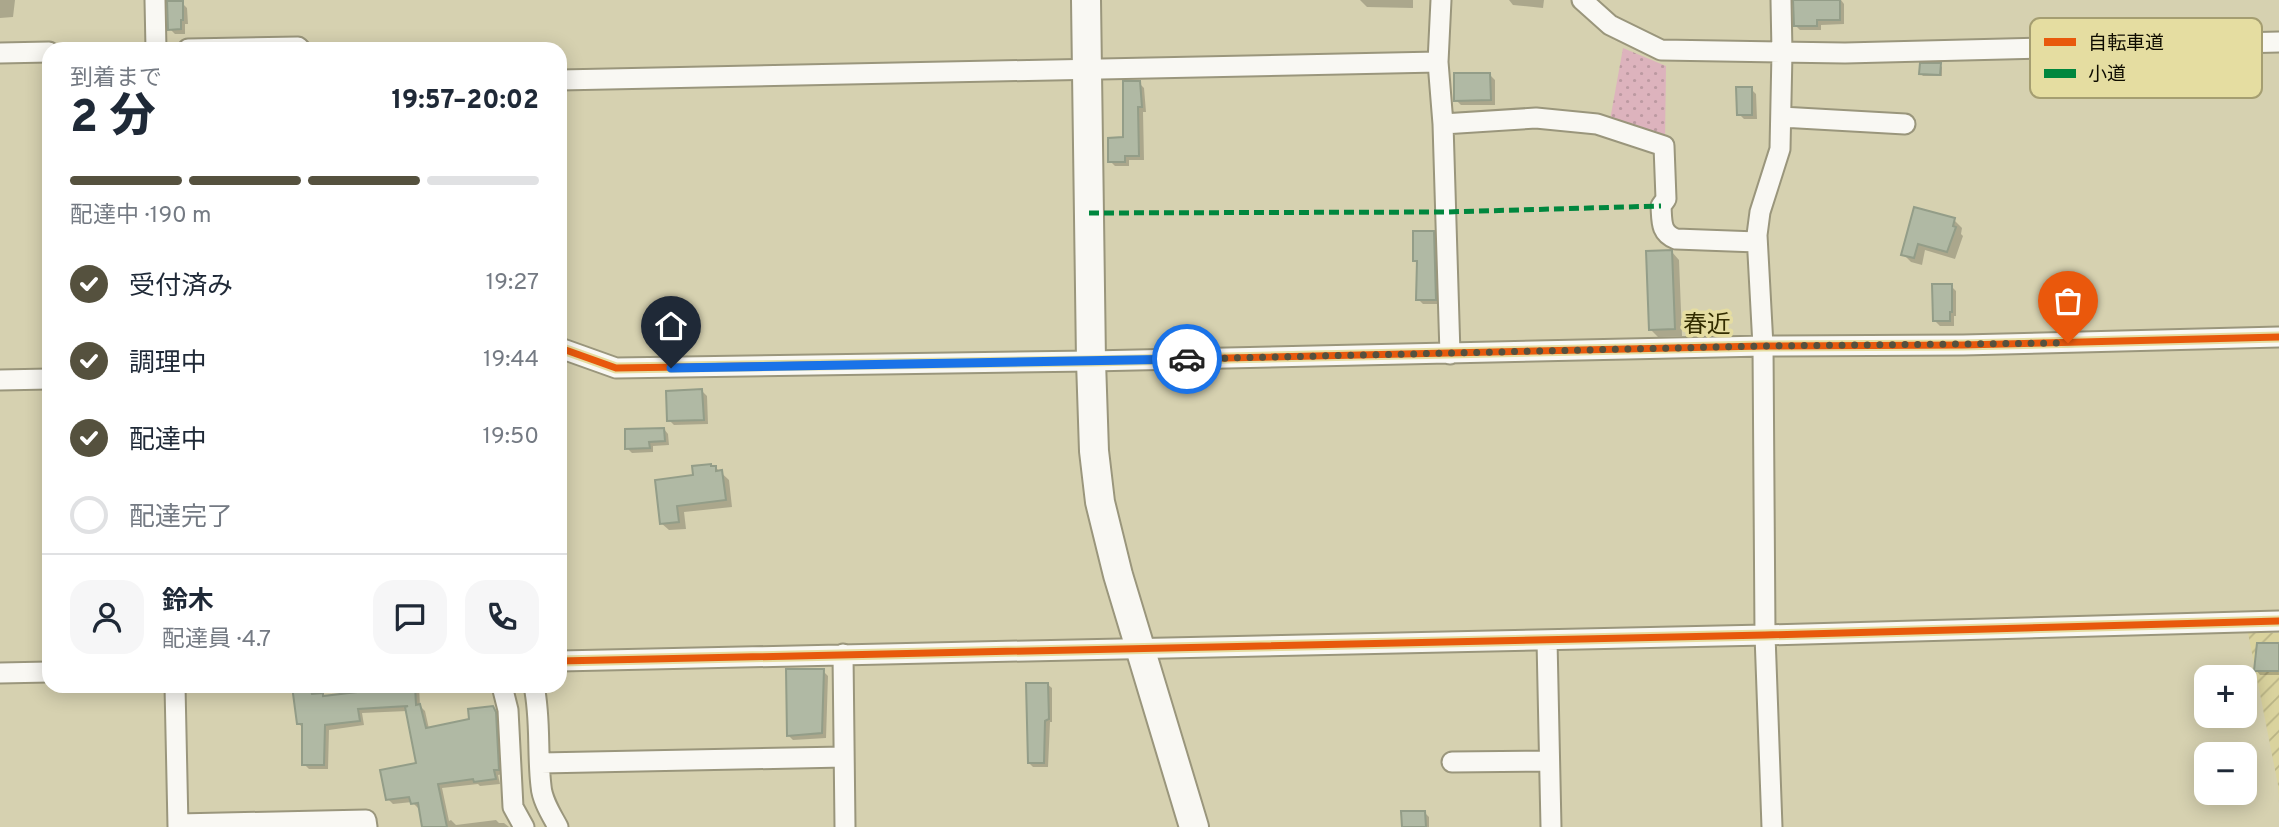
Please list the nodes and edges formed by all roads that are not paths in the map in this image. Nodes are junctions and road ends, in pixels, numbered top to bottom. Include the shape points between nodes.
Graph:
1 (155, 0) edge
2 (1086, 0) edge
3 (1441, 0) edge
4 (1582, 0) edge
5 (1781, 0) edge
6 (156, 42) edge
7 (2030, 48) edge
8 (42, 52) edge
9 (1782, 52) junction
10 (0, 53) edge
11 (1438, 62) junction
12 (1087, 70) junction
13 (567, 80) edge
14 (1781, 117) junction
15 (1443, 124) junction
16 (1905, 124) dead end
17 (1758, 242) junction
18 (2279, 337) edge
19 (1763, 346) junction
20 (567, 350) edge
21 (1450, 354) junction
22 (1091, 361) junction
23 (42, 379) edge
24 (0, 380) edge
25 (2279, 621) edge
26 (1765, 635) junction
27 (1547, 640) junction
28 (1140, 649) junction
29 (843, 654) junction
30 (567, 662) edge
31 (42, 672) edge
32 (0, 673) edge
33 (175, 693) edge
34 (504, 693) edge
35 (536, 693) edge
36 (844, 757) junction
37 (1549, 761) junction
38 (1451, 762) dead end
39 (541, 763) junction
40 (178, 826) edge
41 (367, 827) edge
42 (524, 827) edge
43 (558, 827) edge
44 (845, 827) edge
45 (1194, 827) edge
46 (1551, 827) edge
47 (1772, 827) edge

1 - 6 street
2 - 12 street
3 - 11 street
4 - 9 street via 1611,25 1661,50
5 - 9 street
7 - 9 street
8 - 10 street
9 - 14 street
11 - 12 street
11 - 15 street
12 - 13 street
12 - 22 street
14 - 16 street
14 - 17 street via 1780,149 1760,212
15 - 17 street via 1536,118 1597,124 1664,146 1666,199 1661,206 1662,229 1667,236
15 - 21 street
17 - 19 street
18 - 19 street
19 - 21 street
19 - 26 street
20 - 22 street via 616,368
21 - 22 street
22 - 28 street via 1100,502
23 - 24 street
25 - 26 street
26 - 27 street
26 - 47 street
27 - 28 street
27 - 37 street
28 - 29 street
28 - 45 street
29 - 30 street
29 - 36 street
31 - 32 street
33 - 40 street
34 - 42 street via 513,807
35 - 39 street
36 - 39 street
36 - 44 street
37 - 38 street
37 - 46 street
39 - 43 street via 541,788
40 - 41 street via 366,820

